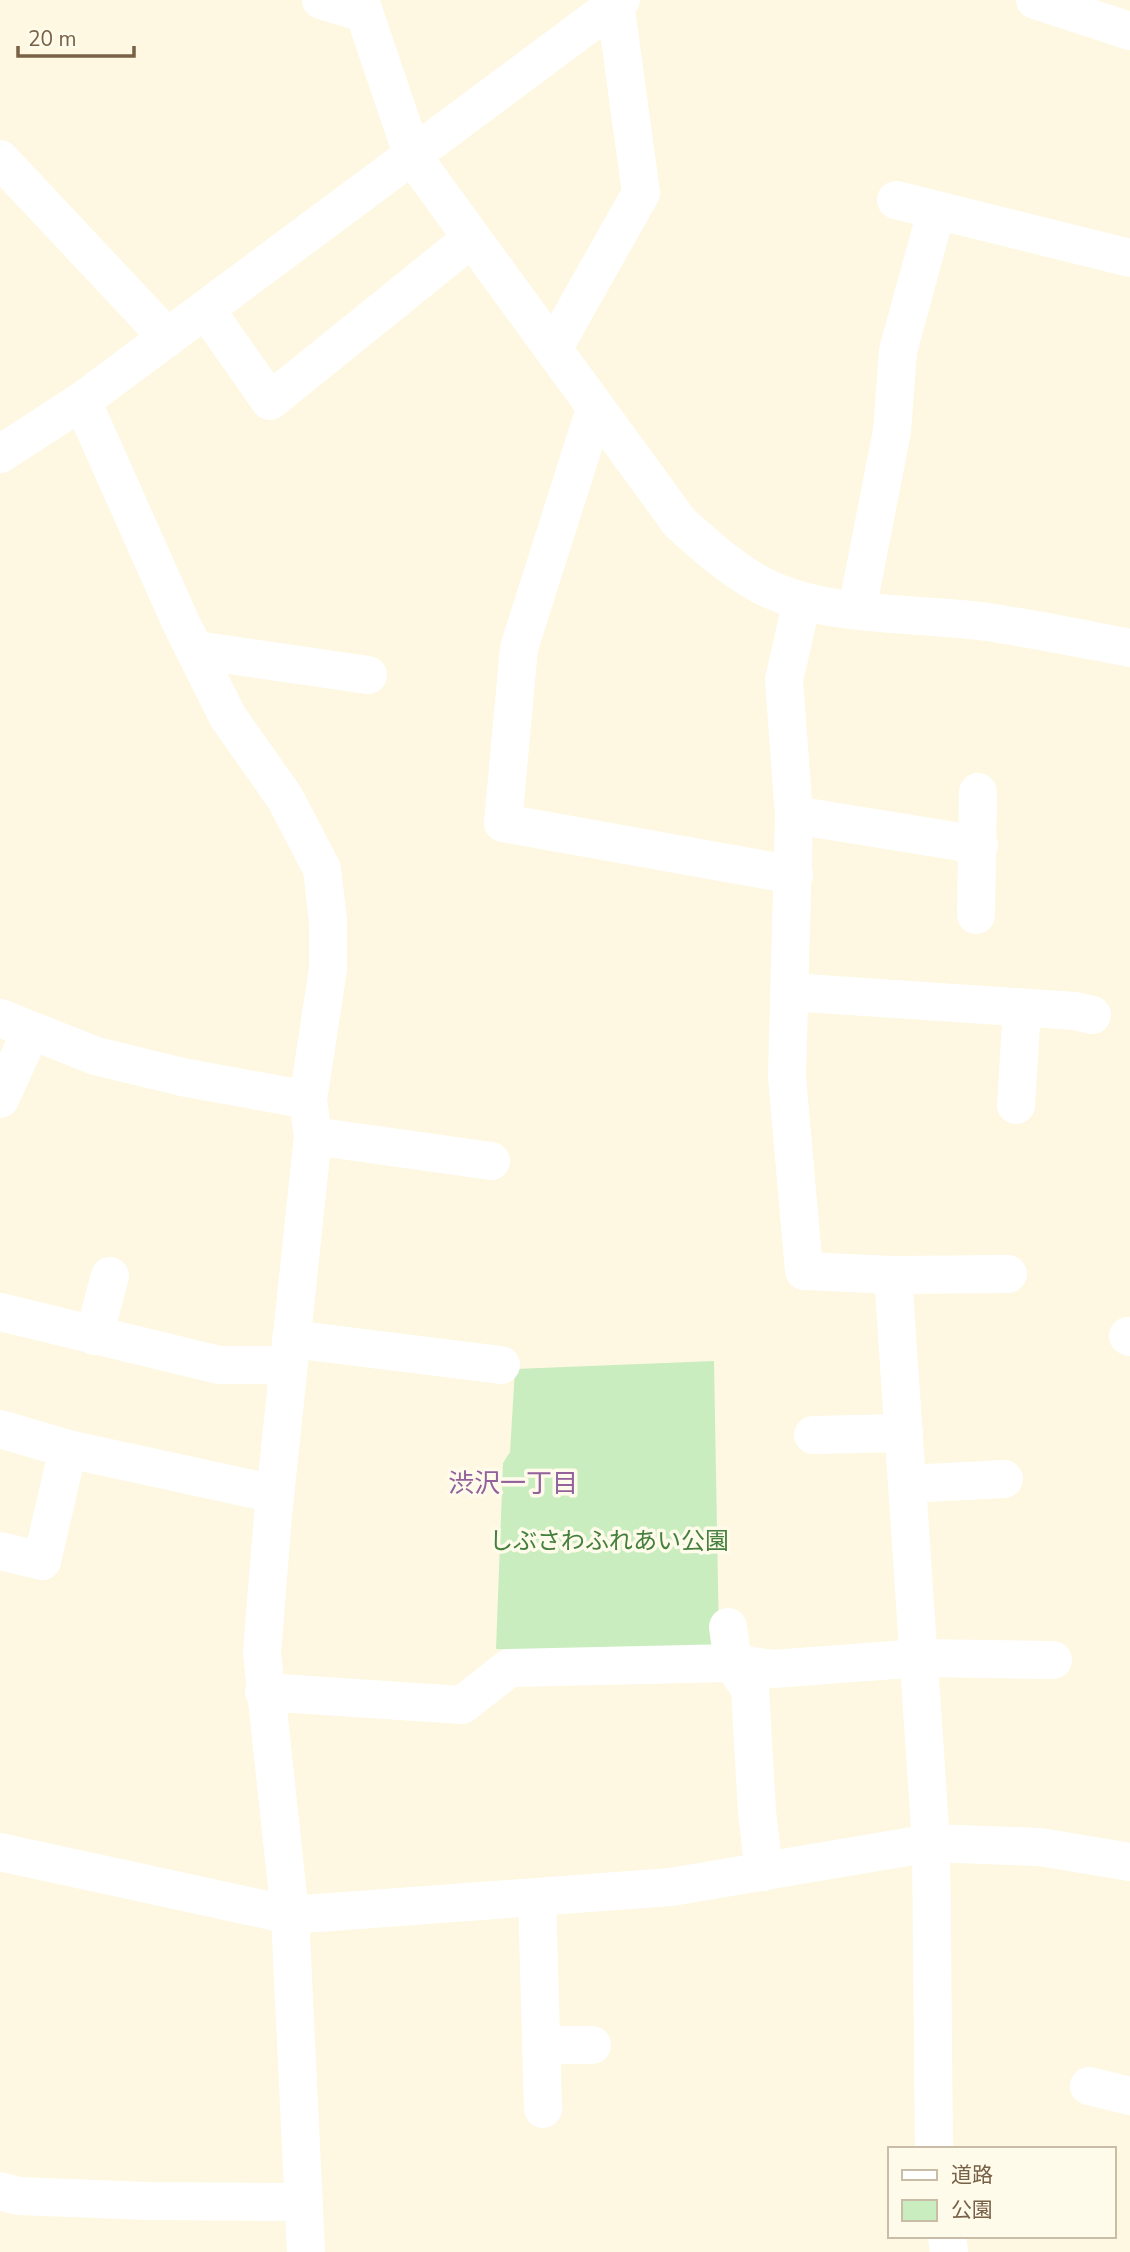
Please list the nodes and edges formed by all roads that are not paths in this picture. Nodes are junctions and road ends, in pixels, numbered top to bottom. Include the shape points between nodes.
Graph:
1 (321, 0) edge
2 (1035, 0) edge
3 (618, 2) edge
4 (362, 6) edge
5 (1130, 30) edge
6 (413, 157) junction
7 (0, 159) edge
8 (896, 200) dead end
9 (936, 212) junction
10 (472, 238) junction
11 (1130, 258) edge
12 (206, 310) junction
13 (168, 338) junction
14 (553, 349) junction
15 (82, 401) junction
16 (595, 409) junction
17 (2, 451) edge
18 (802, 601) junction
19 (858, 610) junction
20 (1130, 648) edge
21 (196, 650) junction
22 (368, 676) dead end
23 (978, 792) dead end
24 (794, 815) junction
25 (979, 845) junction
26 (794, 875) junction
27 (976, 915) dead end
28 (790, 992) junction
29 (1022, 1008) junction
30 (1092, 1015) dead end
31 (15, 1024) edge
32 (0, 1099) edge
33 (1016, 1105) dead end
34 (310, 1118) junction
35 (491, 1161) dead end
36 (1008, 1274) dead end
37 (892, 1275) junction
38 (110, 1276) dead end
39 (0, 1312) edge
40 (94, 1336) junction
41 (290, 1352) junction
42 (501, 1365) dead end
43 (0, 1429) edge
44 (904, 1433) junction
45 (813, 1435) dead end
46 (68, 1449) junction
47 (1004, 1479) dead end
48 (908, 1484) junction
49 (275, 1494) junction
50 (0, 1552) edge
51 (730, 1645) junction
52 (920, 1658) junction
53 (1053, 1661) dead end
54 (264, 1692) junction
55 (930, 1843) junction
56 (0, 1852) edge
57 (1130, 1863) edge
58 (764, 1872) junction
59 (537, 1897) junction
60 (290, 1915) junction
61 (541, 2045) junction
62 (592, 2045) dead end
63 (1089, 2086) dead end
64 (1130, 2096) edge
65 (543, 2109) dead end
66 (934, 2147) edge
67 (0, 2191) edge
68 (304, 2202) junction
69 (306, 2252) edge

1 - 4 street
2 - 5 street
3 - 6 street
3 - 14 street via 641,193
4 - 6 street
6 - 10 street
6 - 12 street
7 - 13 street
8 - 9 street
9 - 11 street
9 - 19 street via 898,351 892,431
10 - 12 street via 270,401
10 - 14 street
12 - 13 street
13 - 15 street
14 - 16 street
15 - 17 street
15 - 21 street
16 - 18 street via 680,523 729,566
16 - 26 street via 519,648 503,823
18 - 19 street
18 - 24 street via 784,680
19 - 20 street via 987,622
21 - 22 street
21 - 34 street via 228,717 285,798 322,869 328,969
23 - 25 street
24 - 25 street
24 - 26 street
25 - 27 street
26 - 28 street
28 - 29 street
28 - 37 street via 787,1077 804,1271
29 - 30 street
29 - 33 street
31 - 32 street
31 - 34 street via 96,1056 182,1077
34 - 35 street
34 - 41 street
36 - 37 street
37 - 44 street
38 - 40 street
39 - 40 street
40 - 41 street via 219,1366
41 - 42 street
41 - 49 street
43 - 46 street
44 - 45 street
44 - 48 street
46 - 49 street
46 - 50 street via 42,1561
47 - 48 street
48 - 52 street
49 - 54 street via 261,1653
51 - 52 street via 774,1669
51 - 54 street via 585,1681 509,1668 462,1705
51 - 58 street via 750,1689
52 - 53 street
52 - 55 street
54 - 60 street
55 - 57 street via 1040,1847
55 - 58 street
55 - 66 street
56 - 60 street
58 - 59 street via 671,1887
59 - 60 street
59 - 61 street
60 - 68 street
61 - 62 street
61 - 65 street
63 - 64 street
67 - 68 street via 18,2196 149,2201
68 - 69 street

